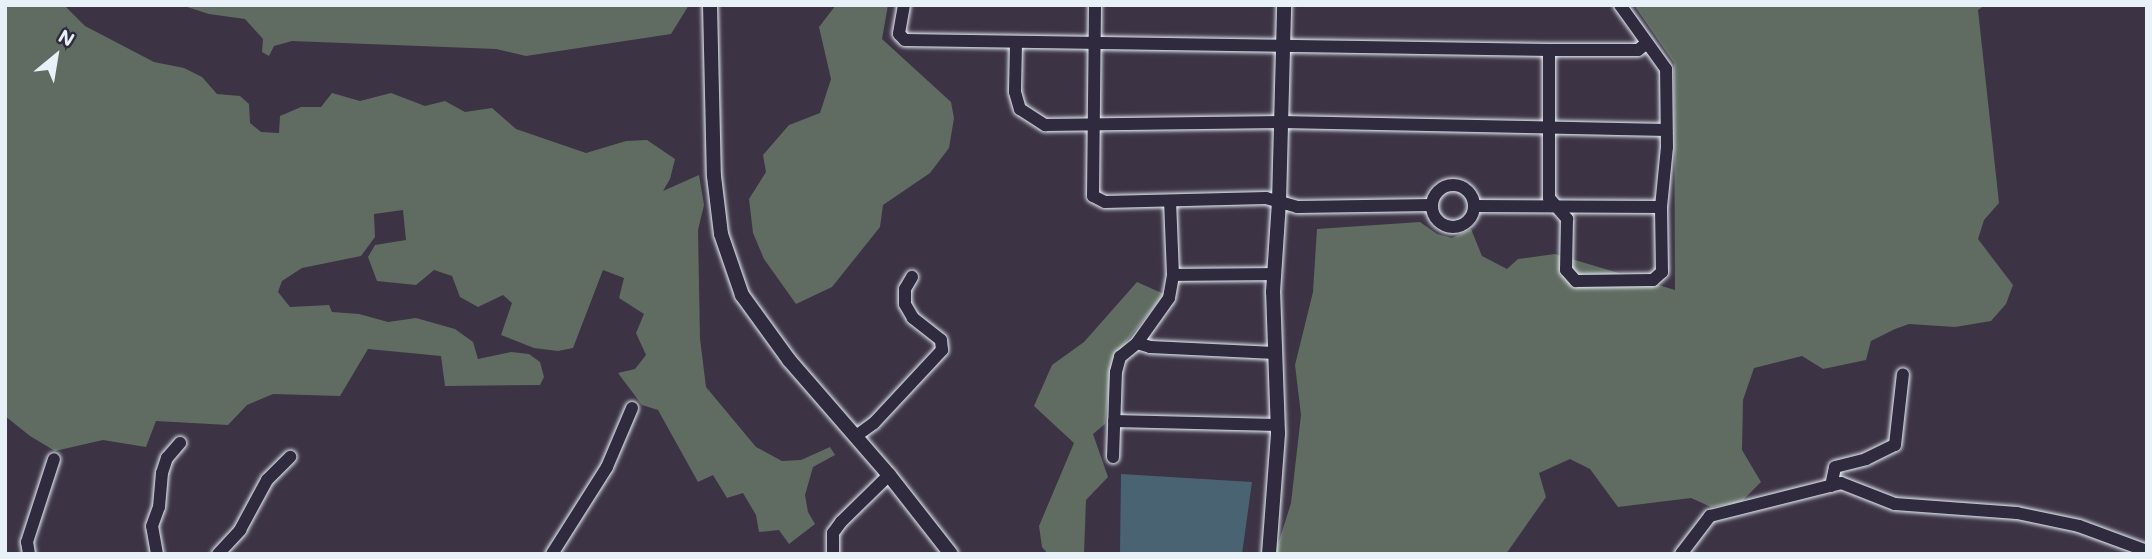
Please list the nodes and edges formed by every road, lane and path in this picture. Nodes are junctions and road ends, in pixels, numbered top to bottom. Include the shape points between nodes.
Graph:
1 (710, 5) edge
2 (904, 5) edge
3 (1095, 5) edge
4 (1284, 5) edge
5 (1620, 5) edge
6 (1016, 43) junction
7 (1647, 43) junction
8 (1095, 44) junction
9 (1283, 45) junction
10 (1549, 50) junction
11 (1282, 122) junction
12 (1092, 124) junction
13 (1548, 128) junction
14 (1666, 130) junction
15 (1170, 201) junction
16 (1279, 202) junction
17 (1432, 205) junction
18 (1474, 206) junction
19 (1558, 207) junction
20 (1661, 207) junction
21 (1274, 274) junction
22 (1173, 275) junction
23 (912, 277) dead end
24 (1137, 343) junction
25 (1275, 353) junction
26 (1903, 374) dead end
27 (632, 408) dead end
28 (1114, 421) junction
29 (1277, 425) junction
30 (856, 436) junction
31 (180, 443) dead end
32 (290, 457) dead end
33 (1113, 457) dead end
34 (54, 459) dead end
35 (889, 475) junction
36 (1831, 486) junction
37 (2147, 551) edge
38 (29, 554) edge
39 (157, 554) edge
40 (218, 554) edge
41 (552, 554) edge
42 (833, 554) edge
43 (951, 554) edge
44 (1269, 554) edge
45 (1681, 554) edge

1 - 30 street via 714,176 729,264 760,322
2 - 6 street via 899,34 905,40
3 - 8 street
4 - 9 street
5 - 7 street
6 - 8 street
6 - 12 street via 1015,92 1020,109 1045,125
7 - 10 street via 1638,50
7 - 14 street via 1666,69
8 - 9 street
8 - 12 street
9 - 10 street
9 - 11 street
10 - 13 street
11 - 12 street
11 - 13 street
11 - 16 street
12 - 15 street via 1093,196 1105,202
13 - 14 street
13 - 19 street via 1549,198
14 - 20 street
15 - 16 street via 1266,198
15 - 22 street
16 - 17 street via 1297,207
16 - 21 street
17 - 18 street via 1438,191 1453,185 1468,191
17 - 18 street via 1437,220 1452,227 1467,221
18 - 19 street
19 - 20 street
19 - 20 street via 1567,219 1566,270 1576,281 1653,280 1662,272
21 - 22 street
21 - 25 street
22 - 24 street via 1168,298
23 - 30 street via 905,289 905,304 913,318 941,340 942,351
24 - 25 street
24 - 28 street via 1120,357
25 - 29 street
26 - 36 street via 1895,445 1835,467
27 - 41 street via 607,467
28 - 29 street
28 - 33 street
29 - 44 street
30 - 35 street
31 - 39 street via 162,473 152,526
32 - 40 street via 267,480 240,530
34 - 38 street via 27,542
35 - 42 street via 833,533
35 - 43 street
36 - 37 street via 1841,483 1895,504 2017,513 2079,526
36 - 45 street via 1710,516

